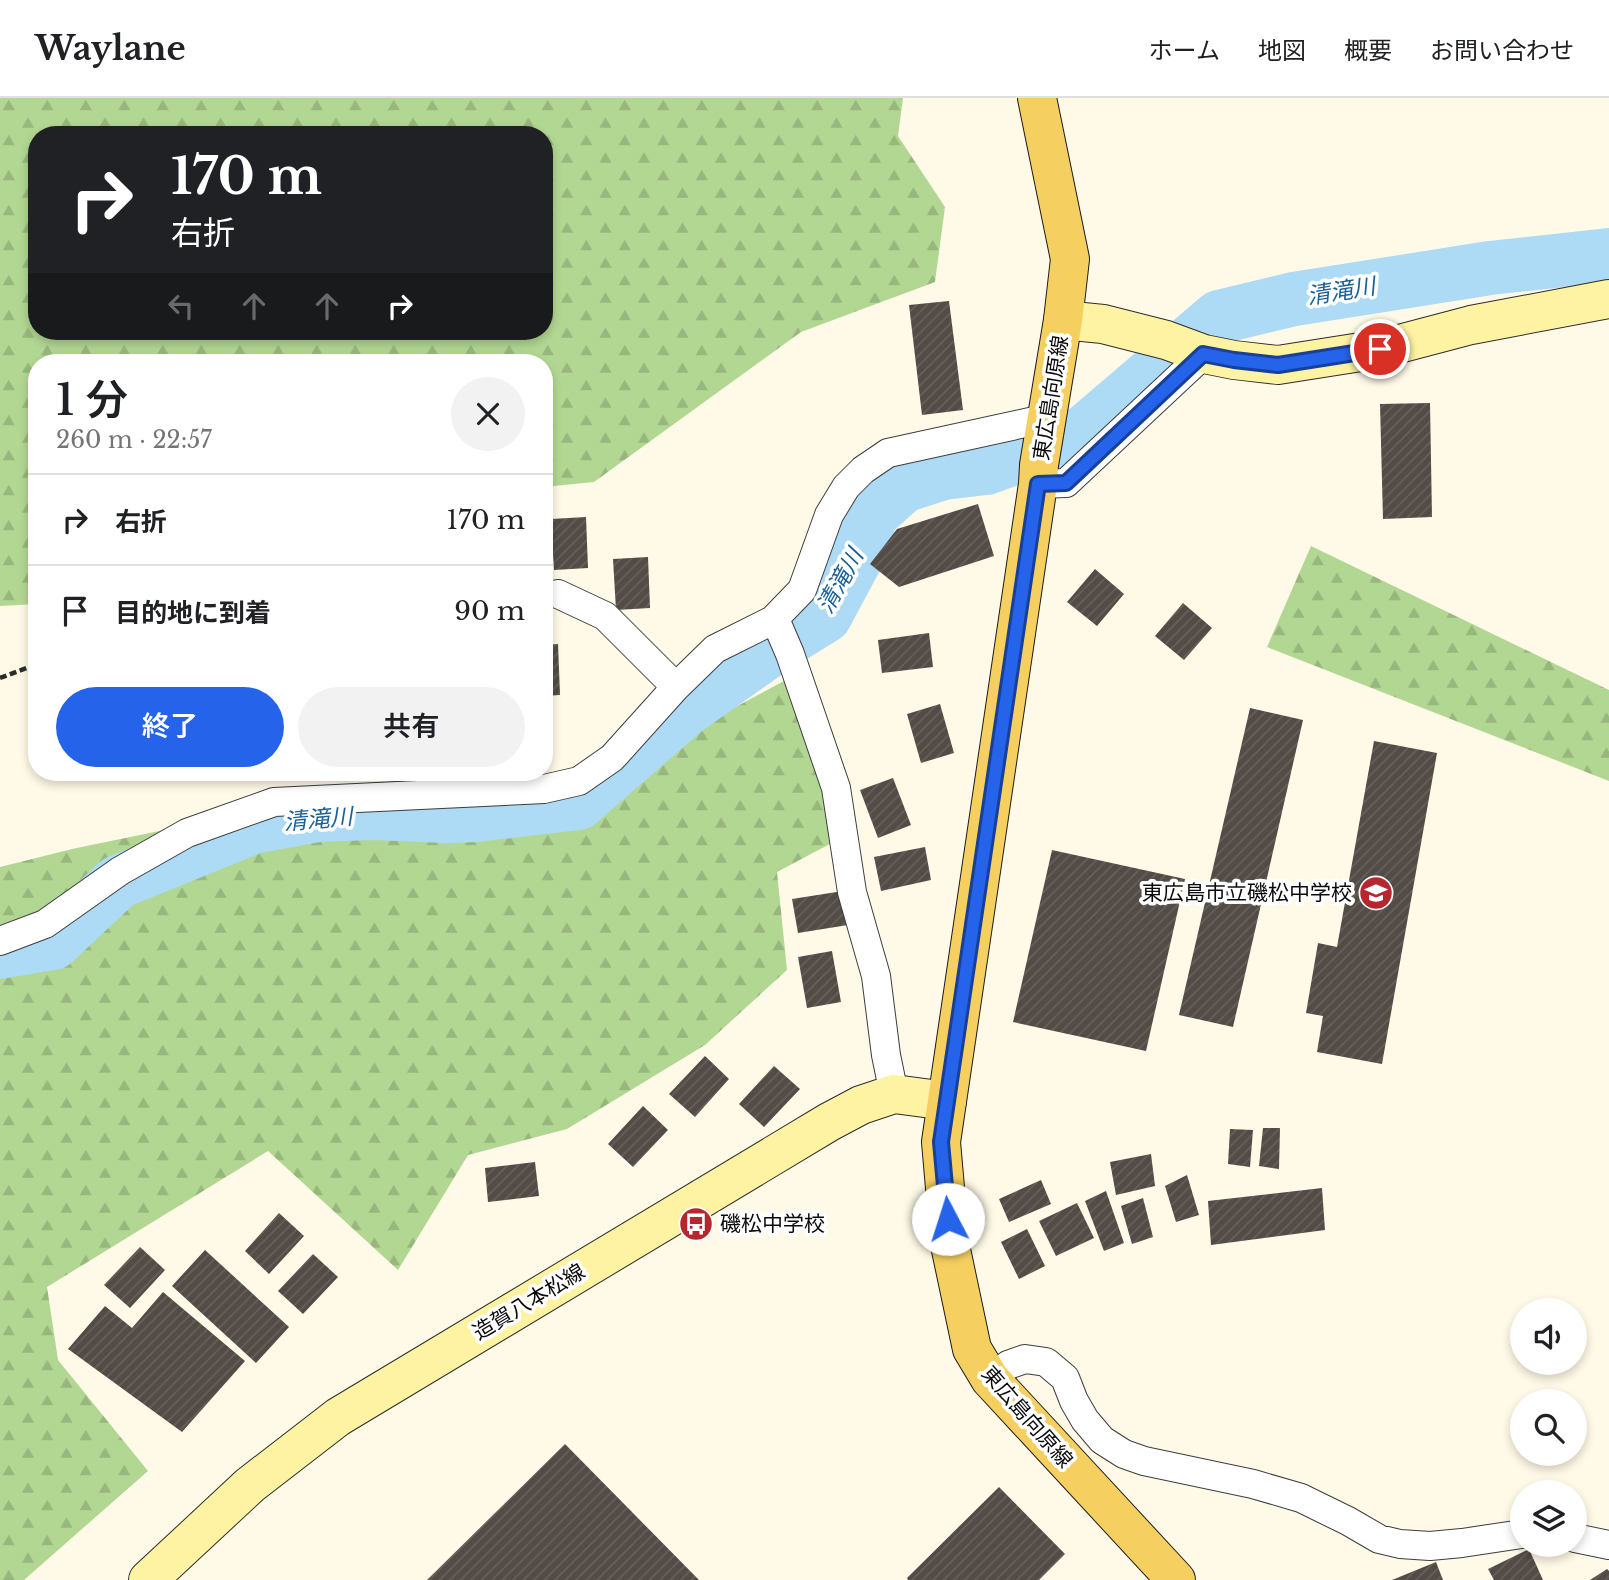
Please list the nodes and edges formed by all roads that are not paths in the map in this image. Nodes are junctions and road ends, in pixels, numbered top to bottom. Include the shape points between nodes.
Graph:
1 (1037, 98) edge
2 (1609, 299) edge
3 (1063, 320) junction
4 (1203, 354) junction
5 (1048, 418) junction
6 (1039, 475) junction
7 (558, 594) dead end
8 (775, 623) junction
9 (676, 687) junction
10 (0, 941) edge
11 (894, 1094) junction
12 (947, 1101) junction
13 (990, 1379) junction
14 (1510, 1536) edge
15 (1587, 1540) edge
16 (1609, 1545) edge
17 (164, 1575) edge
18 (1176, 1580) edge

1 - 3 main road, 東広島向原線 via 1070,259
2 - 4 main road via 1471,325 1380,349 1278,365
3 - 4 main road via 1103,324
3 - 5 main road, 東広島向原線
4 - 6 street via 1066,483
5 - 6 main road, 東広島向原線
5 - 8 street via 888,453 863,470 829,515 802,590
6 - 12 main road, 東広島向原線
7 - 9 street via 605,616
8 - 9 street via 715,649
8 - 11 street via 836,788 852,892 877,976
9 - 10 street via 612,758 579,781 544,789 275,802 187,833 120,871 45,924
11 - 12 main road, 造賀八本松線
11 - 17 main road, 造賀八本松線 via 829,1122 338,1417 250,1485
12 - 13 main road, 東広島向原線 via 941,1142 950,1244 972,1349
13 - 14 street via 1025,1359 1046,1362 1065,1378 1085,1420 1102,1440 1124,1454 1301,1498 1379,1539 1430,1546
13 - 18 main road, 東広島向原線
15 - 16 street

